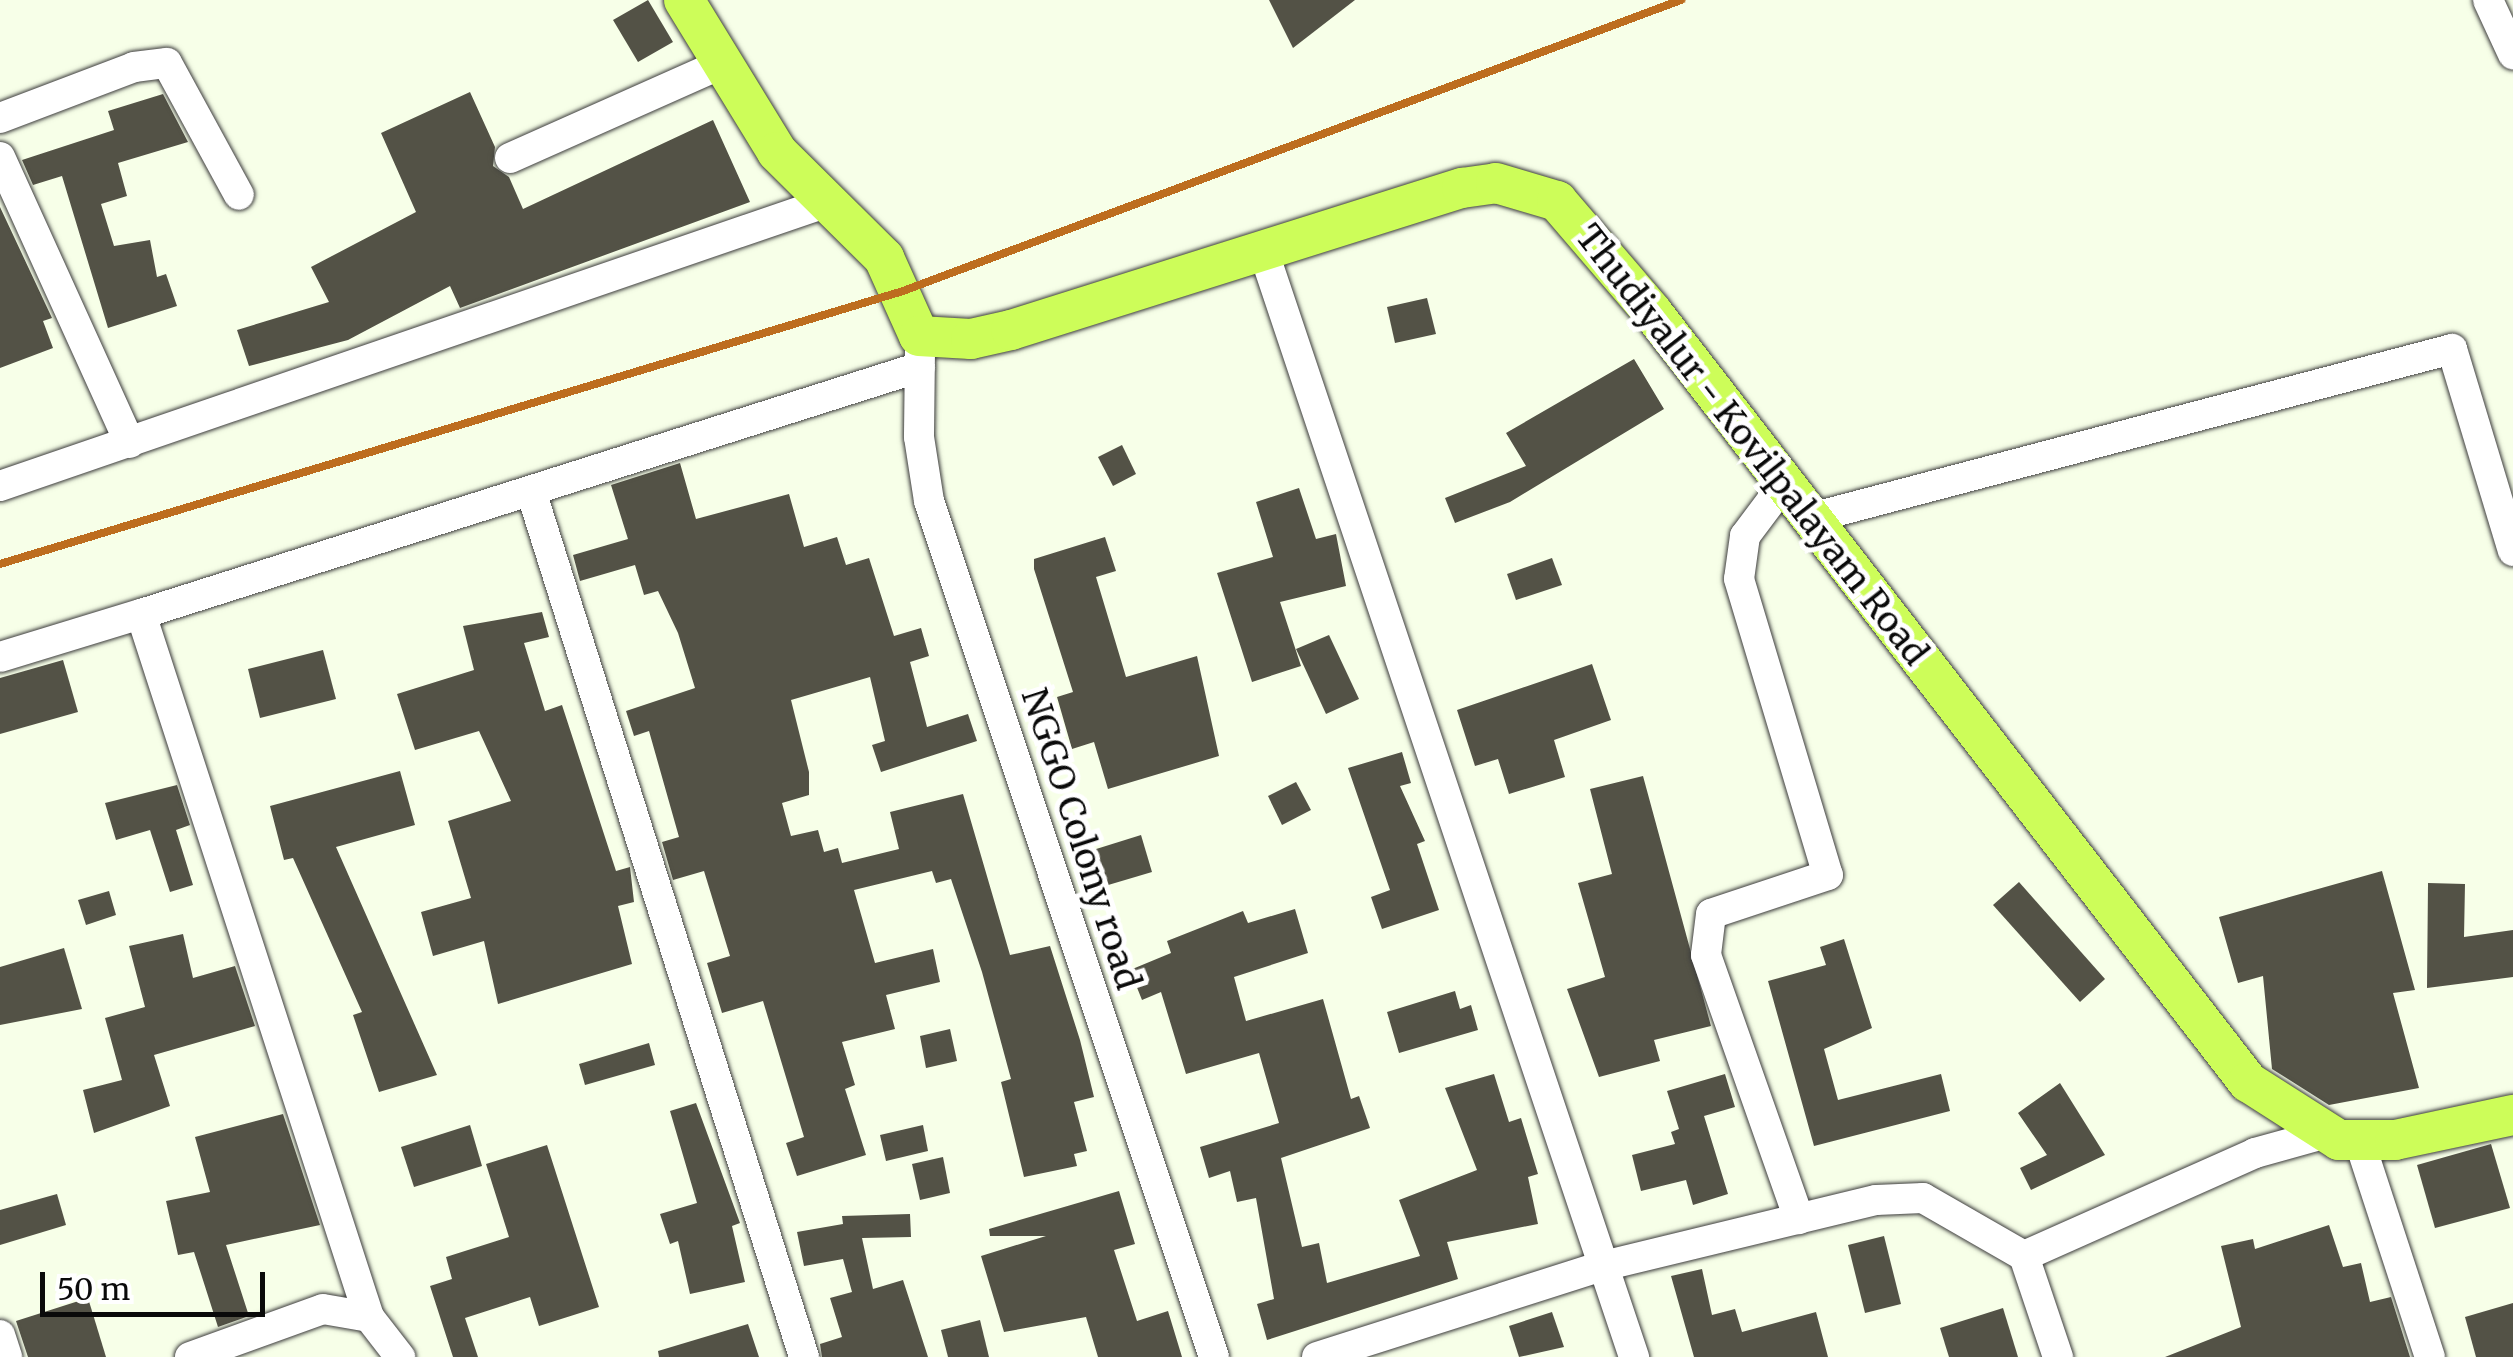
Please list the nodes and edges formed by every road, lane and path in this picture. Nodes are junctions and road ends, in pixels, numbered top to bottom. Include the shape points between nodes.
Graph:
1 (684, 0) edge
2 (2488, 0) edge
3 (2513, 54) edge
4 (723, 63) junction
5 (0, 118) edge
6 (0, 157) edge
7 (510, 158) dead end
8 (239, 196) dead end
9 (822, 204) junction
10 (1262, 247) junction
11 (920, 352) junction
12 (130, 443) junction
13 (1784, 484) junction
14 (0, 486) edge
15 (531, 490) junction
16 (1811, 518) junction
17 (2513, 551) edge
18 (140, 614) junction
19 (0, 658) edge
20 (2513, 1115) edge
21 (2339, 1137) junction
22 (1799, 1219) junction
23 (2024, 1256) junction
24 (1603, 1266) junction
25 (369, 1316) junction
26 (0, 1334) edge
27 (7, 1357) edge
28 (190, 1357) edge
29 (400, 1357) edge
30 (804, 1357) edge
31 (1214, 1357) edge
32 (1318, 1357) edge
33 (1634, 1357) edge
34 (2058, 1357) edge
35 (2430, 1357) edge

1 - 4 main road
2 - 3 street
4 - 7 street
4 - 9 main road via 777,152
5 - 8 street via 134,67 167,63
6 - 12 street
9 - 11 main road via 884,258
9 - 12 street
10 - 11 main road, Thudiyalur - Kovilpalayam Road via 1010,330
10 - 13 main road, Thudiyalur - Kovilpalayam Road via 1462,188 1535,190 1576,218
10 - 24 street
11 - 15 street
11 - 31 street, NGGO Colony road via 919,437 930,501
12 - 14 street
13 - 16 main road, Thudiyalur - Kovilpalayam Road
13 - 22 street via 1745,536 1739,579 1828,875 1711,914 1706,955
15 - 18 street
15 - 30 street
16 - 17 street via 2452,349
16 - 21 main road, Thudiyalur - Kovilpalayam Road via 2248,1082
18 - 19 street
18 - 25 street
20 - 21 main road
21 - 23 street via 2256,1153
21 - 35 street
22 - 23 street via 1923,1198
22 - 24 street
23 - 34 street
24 - 32 street
24 - 33 street
25 - 28 street via 323,1309
25 - 29 street
26 - 27 street

